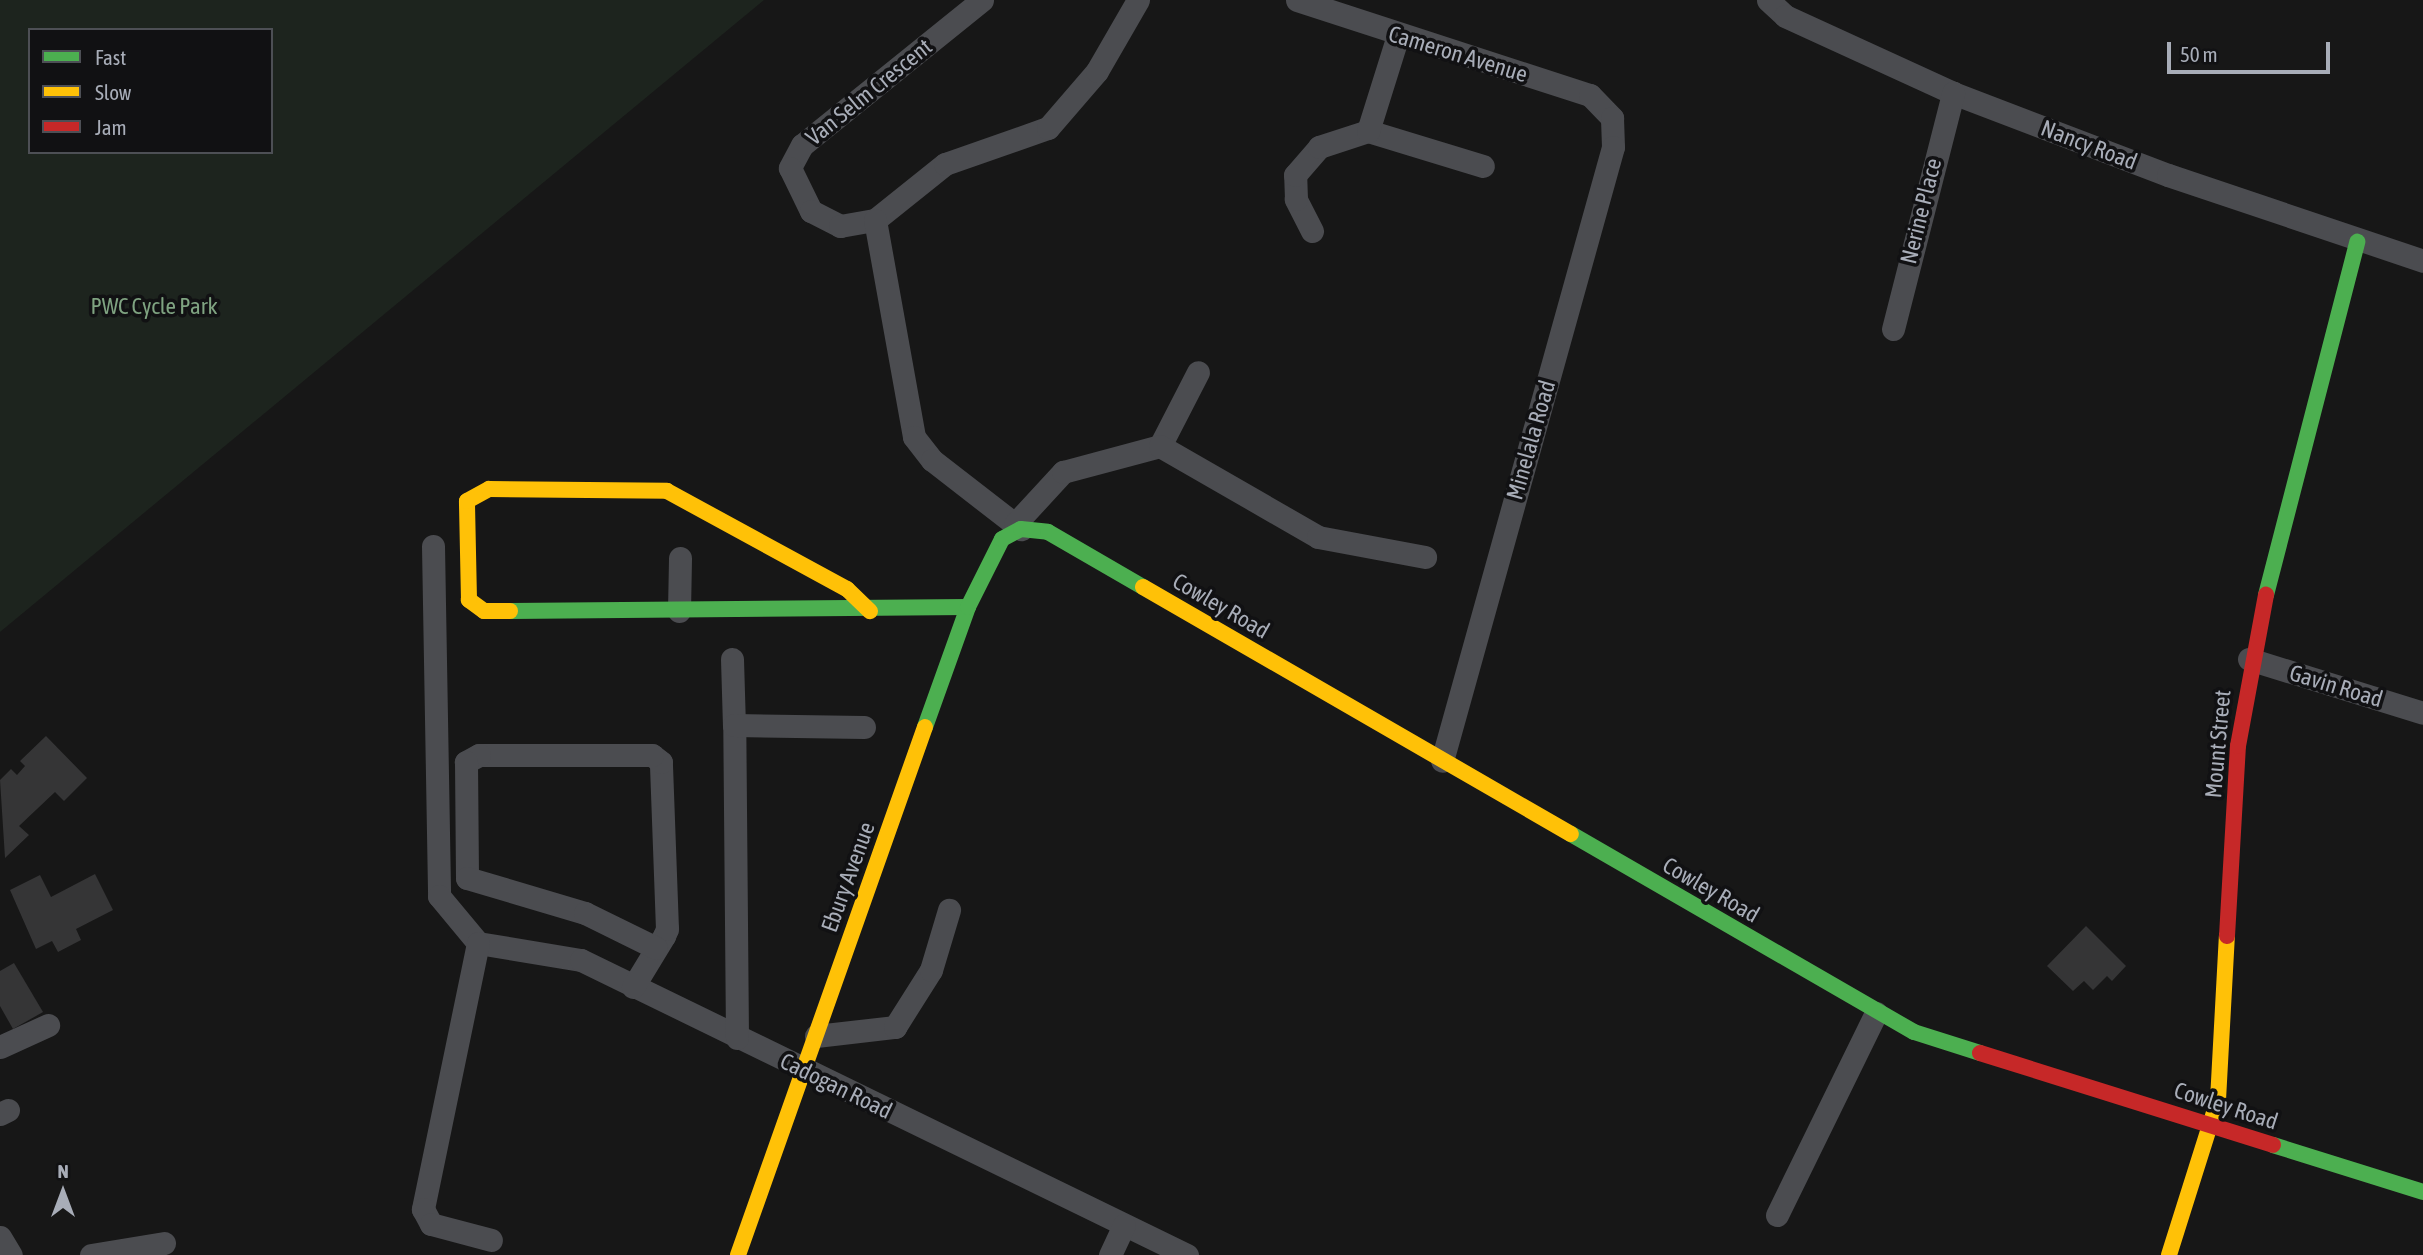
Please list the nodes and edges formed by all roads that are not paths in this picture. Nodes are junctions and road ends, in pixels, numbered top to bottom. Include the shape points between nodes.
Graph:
1 (982, 0) edge
2 (1138, 0) edge
3 (1297, 0) edge
4 (1768, 0) edge
5 (1398, 35) junction
6 (1953, 93) junction
7 (1612, 118) joint
8 (1368, 131) junction
9 (1483, 166) dead end
10 (875, 220) junction
11 (1312, 231) dead end
12 (2357, 242) junction
13 (2423, 261) edge
14 (1893, 329) dead end
15 (1198, 372) dead end
16 (1160, 446) junction
17 (1018, 526) junction
18 (433, 546) dead end
19 (1425, 557) dead end
20 (680, 558) dead end
21 (968, 607) junction
22 (679, 611) junction
23 (870, 611) junction
24 (732, 659) dead end
25 (2249, 659) junction
26 (2423, 713) edge
27 (734, 725) junction
28 (864, 727) dead end
29 (1442, 761) junction
30 (949, 910) dead end
31 (478, 943) junction
32 (656, 948) junction
33 (633, 987) junction
34 (1876, 1013) junction
35 (48, 1025) dead end
36 (816, 1036) junction
37 (737, 1038) junction
38 (0, 1047) edge
39 (804, 1070) junction
40 (2209, 1125) junction
41 (2423, 1192) edge
42 (1777, 1215) dead end
43 (1124, 1225) junction
44 (0, 1237) edge
45 (491, 1240) dead end
46 (164, 1243) dead end
47 (10, 1255) edge
48 (91, 1255) edge
49 (738, 1255) edge
50 (1110, 1255) edge
51 (1187, 1255) edge
52 (2169, 1255) edge

1 - 10 street, Van Selm Crescent via 794,157 791,180 811,211 839,226
2 - 10 street, Van Selm Crescent via 1097,71 1048,128 945,164
3 - 5 street, Cameron Avenue
4 - 6 street, Nancy Road via 1785,16
5 - 7 street, Cameron Avenue via 1591,95
5 - 8 street
6 - 12 street, Nancy Road
6 - 14 street, Nerine Place
7 - 29 street, Minelala Road via 1613,147
8 - 9 street
8 - 11 street via 1330,141 1295,175 1293,191
10 - 17 street via 914,437 932,460
12 - 13 street, Nancy Road
12 - 25 street, Mount Street
15 - 16 street
16 - 17 street via 1063,471
16 - 19 street via 1318,537
17 - 21 street, Ebury Avenue via 988,558
17 - 29 street, Cowley Road via 1048,532
18 - 31 street via 439,896
20 - 22 street
21 - 23 street
21 - 36 street, Ebury Avenue
22 - 23 street
22 - 23 street via 478,610 469,600 467,501 489,489 667,491 847,589
24 - 27 street
25 - 26 street, Gavin Road
25 - 40 street, Mount Street via 2238,746 2218,1100
27 - 28 street
27 - 37 street
29 - 34 street, Cowley Road
30 - 36 street via 931,970 895,1027
31 - 33 street, Cadogan Road via 581,960
31 - 45 street via 423,1209 431,1224
32 - 32 street via 667,929 661,762 652,755 469,759 464,769 467,878 585,913
32 - 33 street
33 - 37 street, Cadogan Road
34 - 40 street, Cowley Road via 1946,1044
34 - 42 street
35 - 38 street
36 - 39 street, Ebury Avenue
37 - 39 street, Cadogan Road
39 - 43 street, Cadogan Road
39 - 49 street, Ebury Avenue
40 - 41 street, Cowley Road
40 - 52 street, Mount Street
43 - 50 street
43 - 51 street, Cadogan Road
44 - 47 street
46 - 48 street

